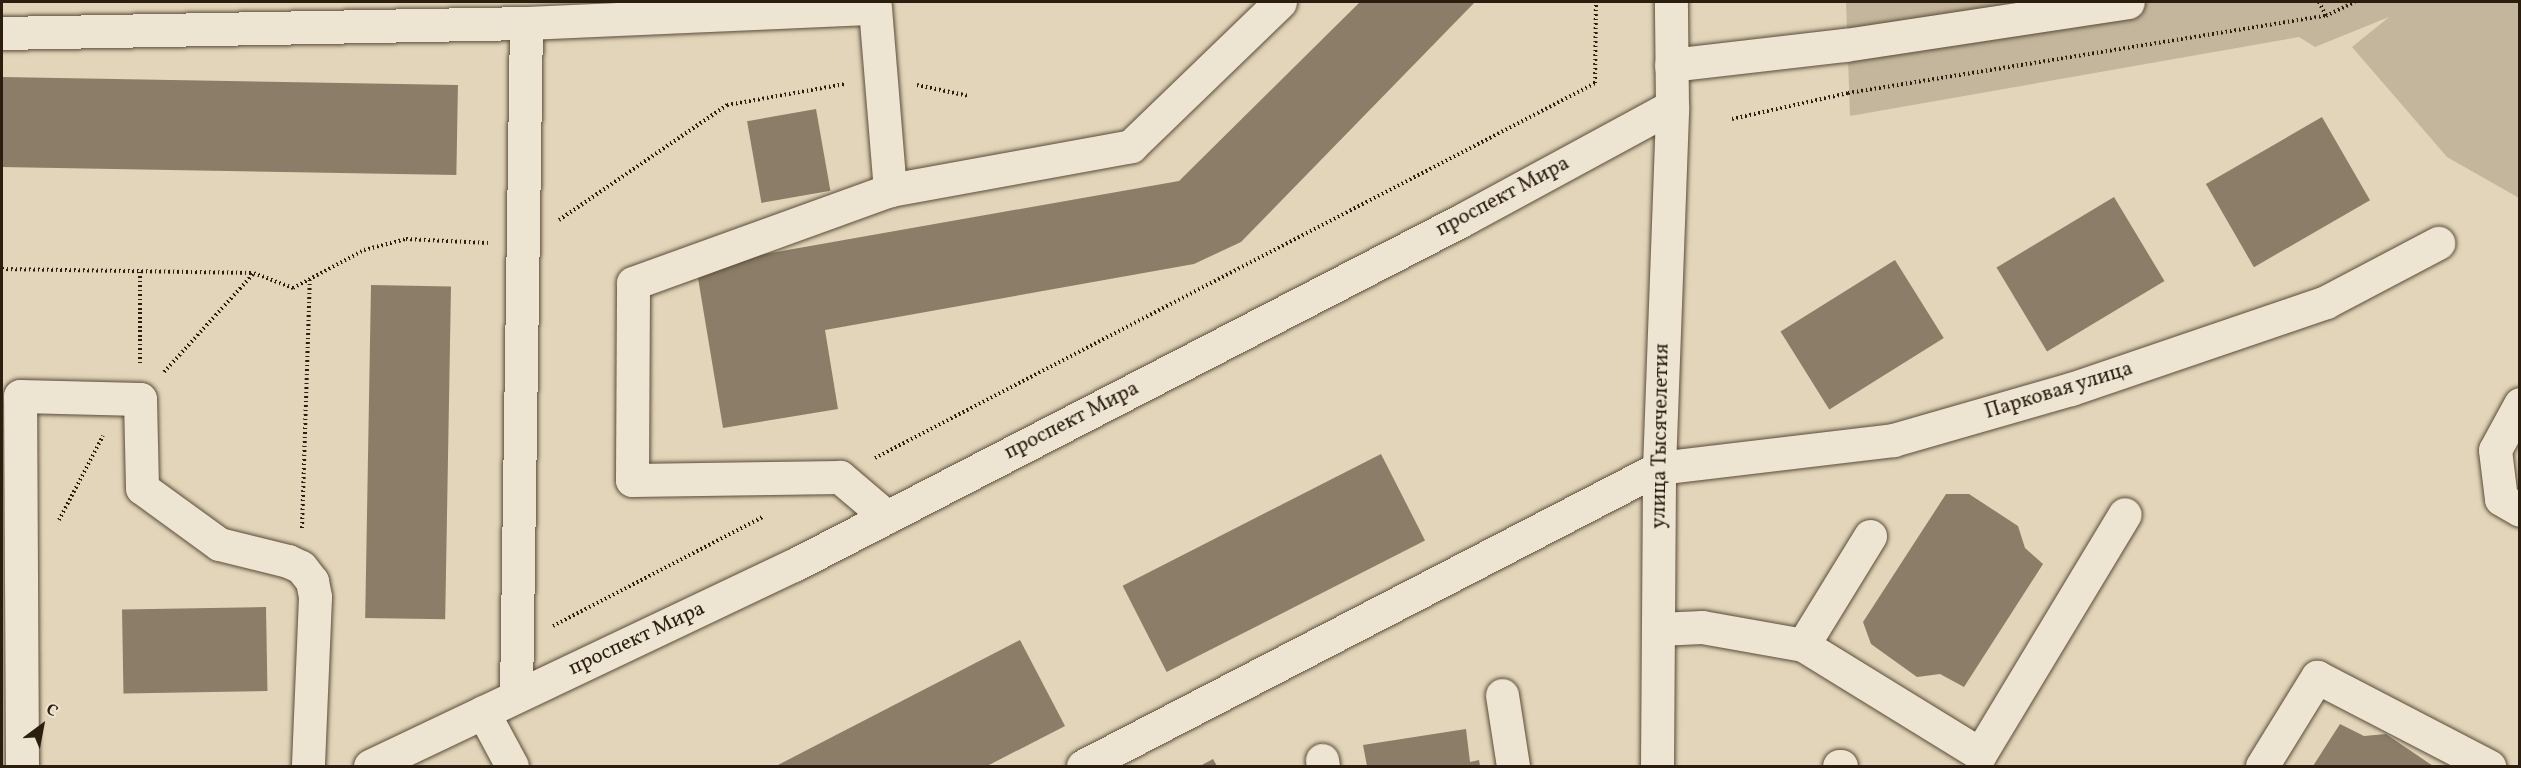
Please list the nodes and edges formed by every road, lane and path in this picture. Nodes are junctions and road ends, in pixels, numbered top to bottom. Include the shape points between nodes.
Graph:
1 (1280, 2) edge
2 (1596, 2) edge
3 (1671, 2) edge
4 (2128, 2) edge
5 (2319, 2) edge
6 (2355, 2) edge
7 (875, 5) edge
8 (705, 8) edge
9 (2326, 16) junction
10 (525, 23) junction
11 (2, 33) edge
12 (1671, 65) junction
13 (1672, 106) junction
14 (1732, 120) dead end
15 (890, 190) junction
16 (2438, 243) dead end
17 (140, 272) dead end
18 (254, 273) dead end
19 (310, 280) dead end
20 (131, 399) junction
21 (2520, 404) edge
22 (1659, 468) junction
23 (840, 477) junction
24 (2520, 510) edge
25 (2125, 514) dead end
26 (766, 515) dead end
27 (886, 517) junction
28 (59, 521) dead end
29 (1870, 536) dead end
30 (301, 567) junction
31 (1658, 629) junction
32 (544, 630) dead end
33 (1803, 645) junction
34 (1502, 695) dead end
35 (516, 696) junction
36 (483, 712) junction
37 (22, 766) edge
38 (308, 766) edge
39 (369, 766) edge
40 (512, 766) edge
41 (1083, 766) edge
42 (1513, 766) edge
43 (1657, 766) edge
44 (2262, 766) edge
45 (2489, 766) edge

1 - 15 street via 1131,146
2 - 23 path via 1595,83
3 - 12 street
4 - 12 street via 1845,45
5 - 9 path
6 - 9 path
7 - 8 street
7 - 15 street
8 - 10 street
9 - 14 path via 1848,93
10 - 11 street
10 - 35 street
12 - 13 street
13 - 22 street, улица Тысячелетия
13 - 27 street, проспект Мира via 1466,218
15 - 23 street via 633,283 632,480
16 - 22 street, Парковая улица via 2326,302 2071,389 1893,440
17 - 20 path
18 - 20 path
19 - 30 path
20 - 28 path
20 - 30 street via 142,488 219,544
20 - 37 street via 20,396
21 - 24 street via 2494,450 2501,499
22 - 31 street, улица Тысячелетия
22 - 41 street
23 - 27 street
25 - 33 street via 1980,754
26 - 32 path
27 - 35 street, проспект Мира via 794,565
29 - 33 street
30 - 38 street via 312,581 315,597
31 - 33 street via 1702,627
31 - 43 street, улица Тысячелетия
34 - 42 street
35 - 36 street, проспект Мира
36 - 39 street, проспект Мира
36 - 40 street
44 - 45 street via 2317,677

